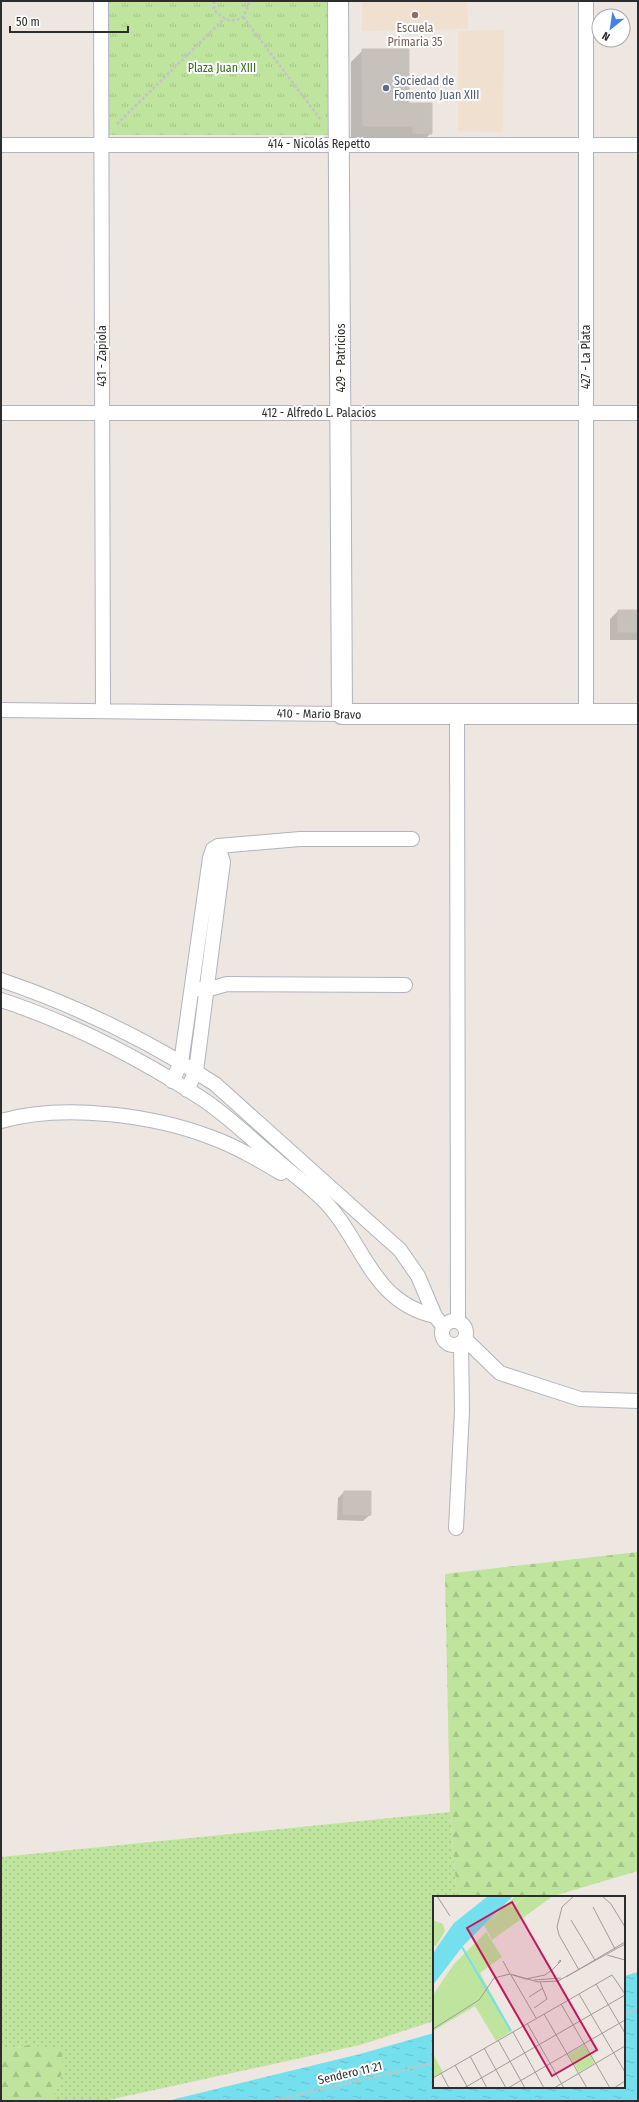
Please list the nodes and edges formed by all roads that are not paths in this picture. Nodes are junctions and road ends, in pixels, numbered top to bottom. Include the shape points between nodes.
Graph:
1 (101, 1) edge
2 (338, 1) edge
3 (586, 1) edge
4 (101, 142) junction
5 (339, 144) junction
6 (1, 145) edge
7 (586, 145) junction
8 (638, 145) edge
9 (102, 412) junction
10 (1, 413) edge
11 (341, 413) junction
12 (586, 413) junction
13 (638, 413) edge
14 (1, 710) edge
15 (103, 710) junction
16 (342, 714) junction
17 (457, 714) junction
18 (586, 714) junction
19 (638, 714) edge
20 (412, 839) dead end
21 (218, 846) junction
22 (1, 980) edge
23 (405, 985) dead end
24 (192, 988) junction
25 (206, 990) junction
26 (1, 1000) edge
27 (182, 1063) junction
28 (196, 1071) junction
29 (172, 1081) junction
30 (187, 1090) junction
31 (1, 1121) edge
32 (324, 1191) junction
33 (439, 1320) junction
34 (458, 1321) junction
35 (463, 1341) junction
36 (638, 1401) edge
37 (456, 1528) dead end

1 - 4 street, 431 - Zapiola
2 - 5 street, 429 - Patricios
3 - 7 street, 427 - La Plata
4 - 5 street, 414 - Nicolás Repetto
4 - 6 street, 414 - Nicolás Repetto
4 - 9 street, 431 - Zapiola
5 - 7 street, 414 - Nicolás Repetto
5 - 11 street, 429 - Patricios
7 - 8 street, 414 - Nicolás Repetto
7 - 12 street, 427 - La Plata
9 - 10 street, 412 - Alfredo L. Palacios
9 - 11 street, 412 - Alfredo L. Palacios
9 - 15 street, 431 - Zapiola
11 - 12 street, 412 - Alfredo L. Palacios
11 - 16 street, 429 - Patricios
12 - 13 street, 412 - Alfredo L. Palacios
12 - 18 street, 427 - La Plata
14 - 15 street, 410 - Mario Bravo
15 - 16 street, 410 - Mario Bravo
16 - 17 street, 410 - Mario Bravo
17 - 18 street, 410 - Mario Bravo
17 - 34 street
18 - 19 street, 410 - Mario Bravo
20 - 21 street via 300,839
21 - 24 street via 213,848 210,858
21 - 25 street via 223,862
22 - 27 street via 53,998 115,1026
23 - 25 street via 227,984
24 - 25 street
24 - 27 street
25 - 28 street
26 - 29 street via 43,1014 96,1039
27 - 28 street
27 - 29 street
28 - 30 street
28 - 32 street via 215,1084
29 - 30 street
30 - 32 street via 227,1117
31 - 32 street via 55,1113 97,1113 176,1126 213,1138
32 - 33 street via 400,1250 418,1276
32 - 33 street via 365,1262 382,1286 398,1301
33 - 34 street
33 - 35 street via 445,1342 453,1346
34 - 35 street via 466,1330
35 - 36 street via 500,1373 580,1399
35 - 37 street

